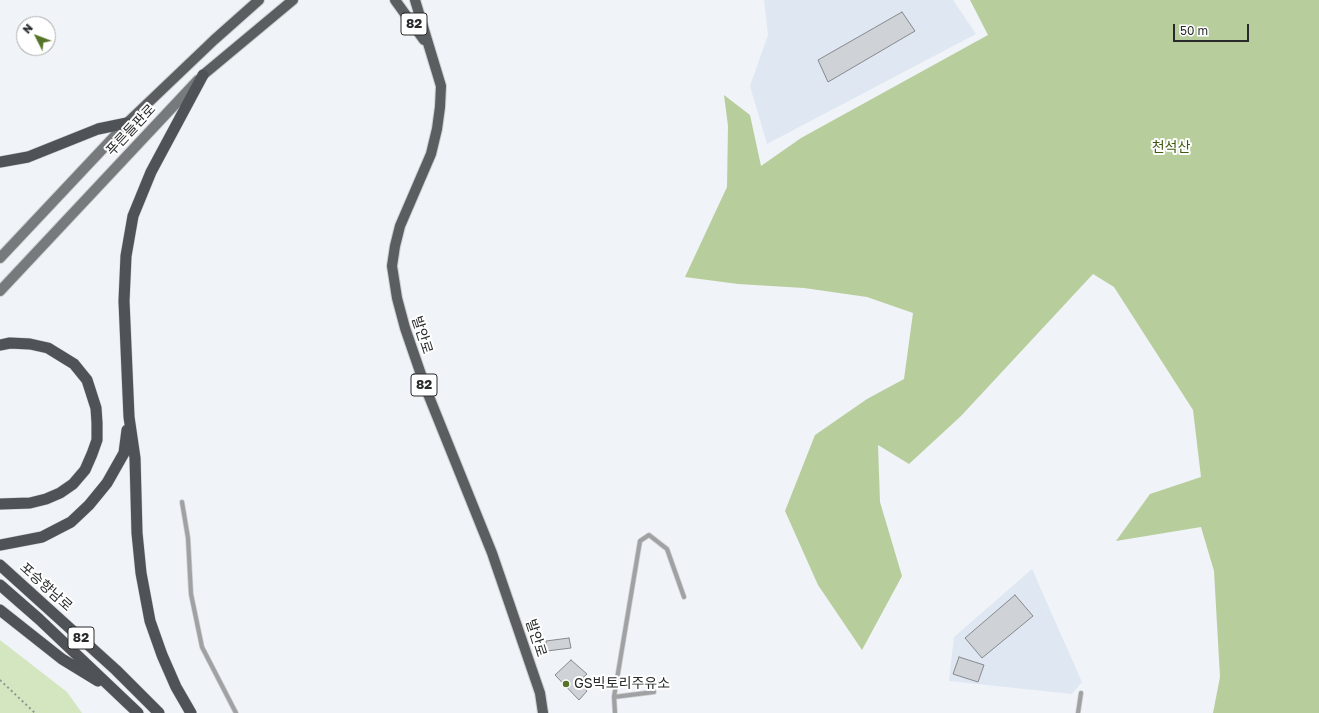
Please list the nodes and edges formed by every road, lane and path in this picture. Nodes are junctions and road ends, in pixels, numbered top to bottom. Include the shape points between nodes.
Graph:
1 (259, 0) edge
2 (293, 0) edge
3 (395, 0) edge
4 (415, 0) edge
5 (431, 50) junction
6 (203, 75) junction
7 (127, 122) junction
8 (0, 162) edge
9 (0, 258) edge
10 (0, 291) edge
11 (0, 345) edge
12 (129, 417) junction
13 (182, 502) dead end
14 (0, 504) edge
15 (0, 546) edge
16 (2, 567) edge
17 (0, 585) edge
18 (684, 597) dead end
19 (0, 610) edge
20 (0, 680) edge
21 (654, 692) dead end
22 (118, 693) junction
23 (1081, 693) dead end
24 (614, 697) junction
25 (35, 713) edge
26 (138, 713) edge
27 (159, 713) edge
28 (192, 713) edge
29 (236, 713) edge
30 (543, 713) edge
31 (615, 713) edge
32 (1078, 713) edge

1 - 7 main road, 푸른들판로
2 - 6 main road, 푸른들판로
3 - 5 main road, 82
4 - 5 main road, 82
5 - 30 main road, 발안로 / 82 via 441,86 437,129 431,154 400,226 395,246 392,266 397,298 428,396 497,566 540,693
6 - 10 main road, 푸른들판로
6 - 12 highway via 151,172 133,216 126,256 124,301
7 - 8 highway via 98,129 28,157
7 - 9 main road, 푸른들판로
11 - 14 highway via 30,344 48,348 74,364 87,380 96,408 97,423 92,454 85,470 73,484 46,499 30,503
12 - 15 highway via 124,453 107,482 89,505 71,522 42,537
12 - 28 highway via 135,458 141,573 150,621 176,687
13 - 29 lane via 188,538 191,594 202,647
16 - 27 highway, 포승향남로 / 82 via 116,670
17 - 22 highway, 포승향남로 / 82
18 - 24 lane via 667,549 649,535 640,541
19 - 22 highway via 62,659
20 - 25 path
21 - 24 lane
22 - 26 highway, 포승향남로 / 82
23 - 32 lane
24 - 31 lane

